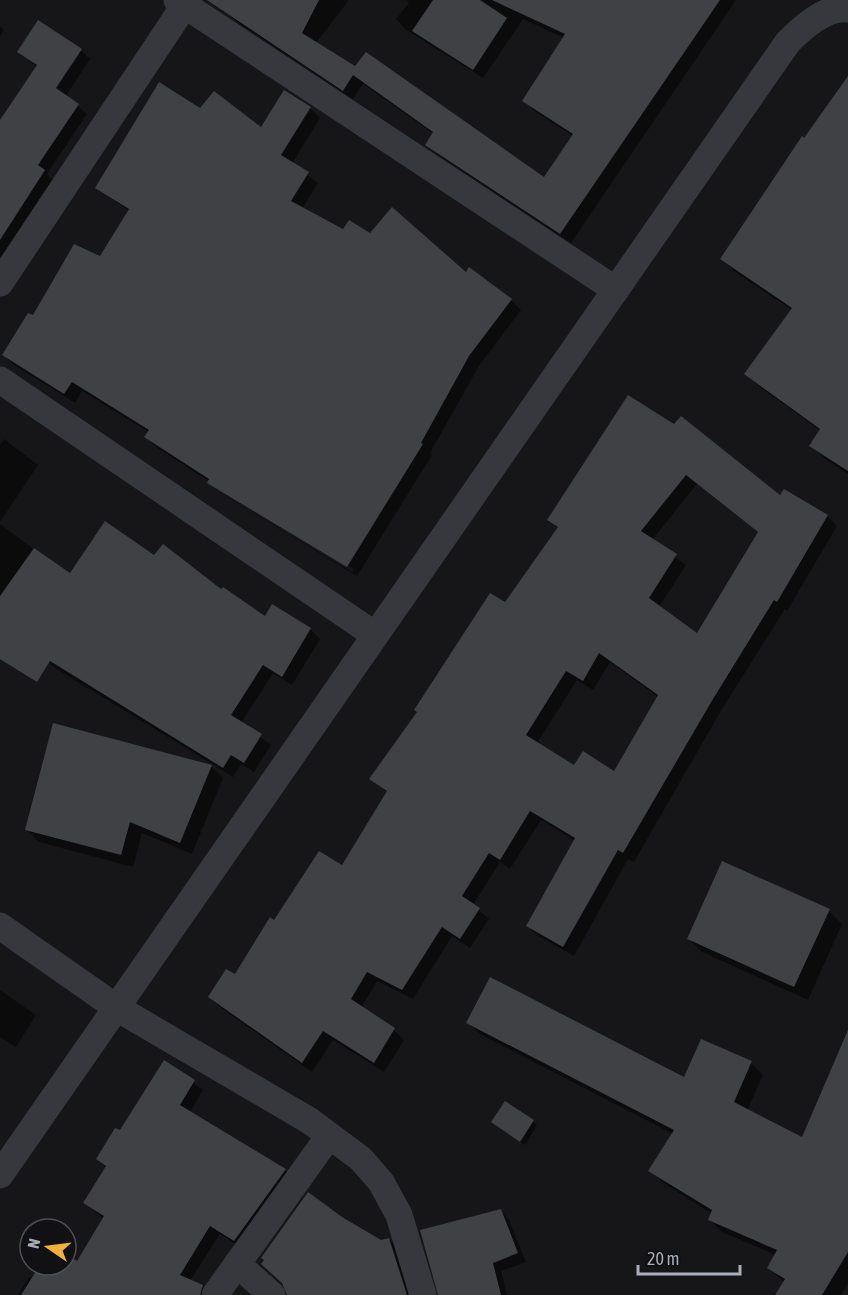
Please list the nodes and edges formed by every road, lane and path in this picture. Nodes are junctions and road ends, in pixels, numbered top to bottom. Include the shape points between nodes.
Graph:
1 (184, 2) edge
2 (848, 9) edge
3 (0, 283) edge
4 (616, 290) junction
5 (0, 380) edge
6 (375, 634) junction
7 (0, 927) edge
8 (117, 1008) junction
9 (329, 1136) junction
10 (0, 1175) edge
11 (237, 1264) junction
12 (214, 1295) edge
13 (272, 1295) edge
14 (423, 1295) edge

1 - 3 street
1 - 4 street
2 - 4 street via 840,8 806,24 788,42
4 - 6 street
5 - 6 street
6 - 8 street
7 - 8 street
8 - 9 street via 310,1121
8 - 10 street
9 - 11 street
9 - 14 street via 361,1159 381,1182 399,1215
11 - 12 street
11 - 13 street

